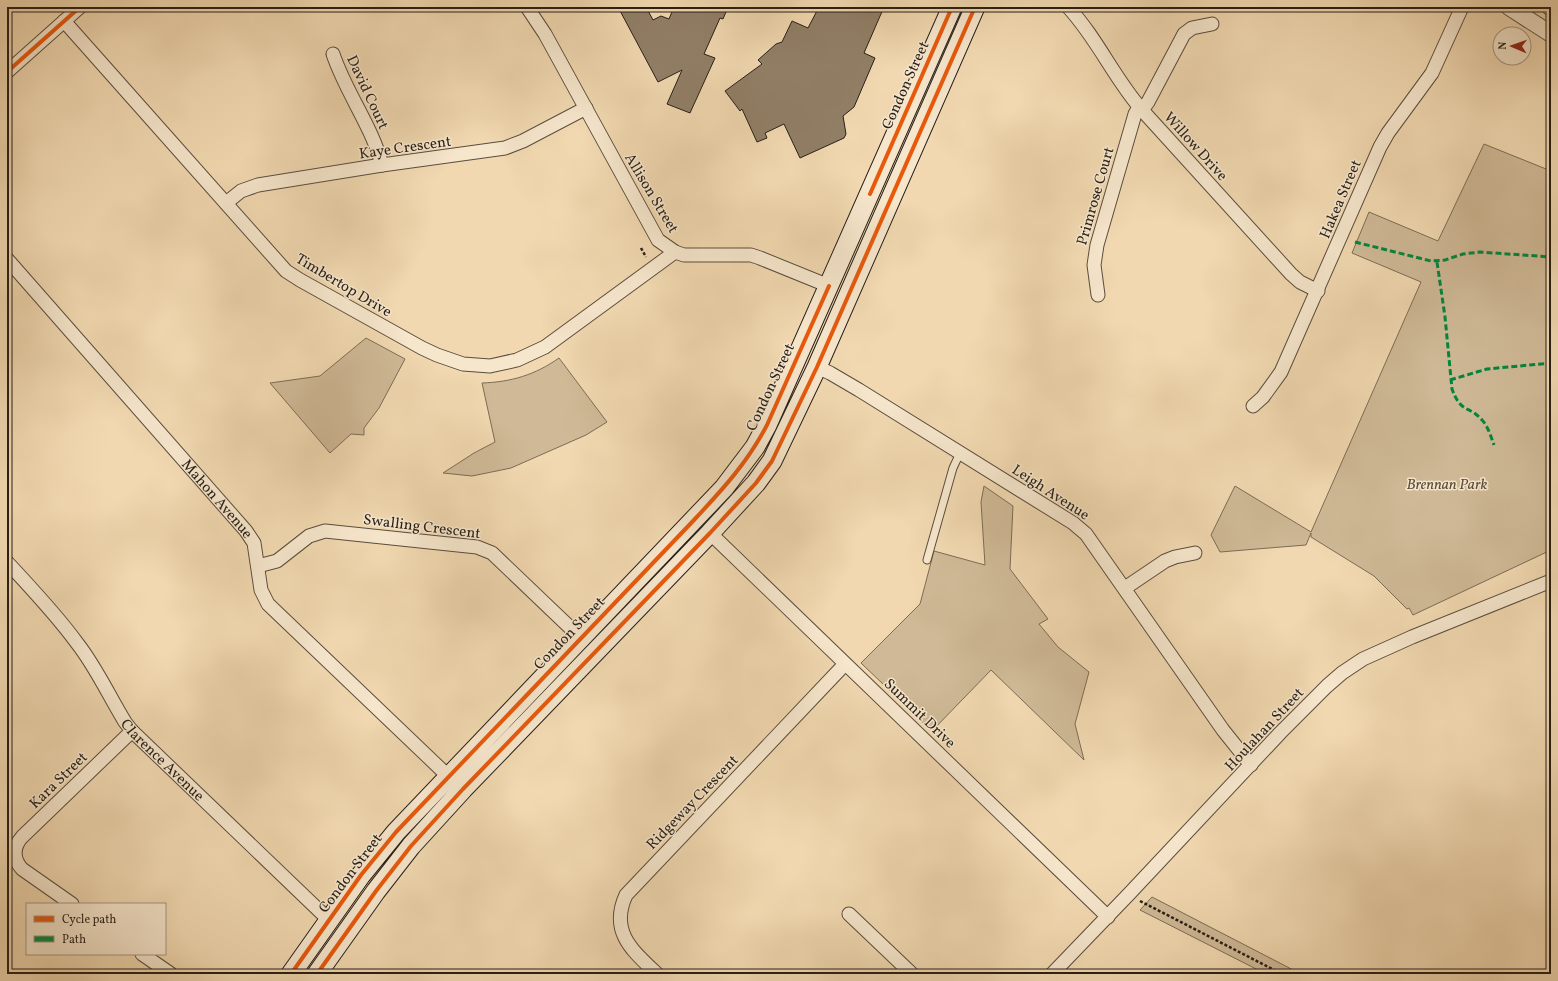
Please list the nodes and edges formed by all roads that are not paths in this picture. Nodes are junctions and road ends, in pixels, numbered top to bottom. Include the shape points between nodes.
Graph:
1 (80, 7) edge
2 (527, 7) edge
3 (952, 7) edge
4 (975, 7) edge
5 (1068, 7) edge
6 (1462, 7) edge
7 (1509, 7) edge
8 (64, 21) junction
9 (1212, 24) dead end
10 (1551, 34) edge
11 (333, 54) dead end
12 (7, 72) edge
13 (586, 108) junction
14 (1140, 109) junction
15 (1551, 115) edge
16 (1551, 123) edge
17 (382, 166) junction
18 (226, 203) junction
19 (675, 252) junction
20 (7, 259) edge
21 (829, 286) junction
22 (1318, 291) junction
23 (848, 294) junction
24 (1098, 295) dead end
25 (817, 366) junction
26 (1253, 406) dead end
27 (960, 453) junction
28 (710, 533) junction
29 (1195, 553) dead end
30 (927, 560) dead end
31 (7, 562) edge
32 (258, 566) junction
33 (1551, 581) edge
34 (1125, 588) junction
35 (581, 638) junction
36 (845, 664) junction
37 (132, 730) junction
38 (1251, 765) junction
39 (448, 776) junction
40 (463, 790) junction
41 (11, 858) edge
42 (71, 903) edge
43 (849, 914) dead end
44 (1108, 917) junction
45 (329, 920) junction
46 (347, 932) junction
47 (143, 955) edge
48 (1060, 971) edge
49 (171, 974) edge
50 (291, 974) edge
51 (317, 974) edge
52 (657, 974) edge
53 (912, 974) edge

1 - 8 street
2 - 13 street, Allison Street
3 - 21 main road, Condon Street
4 - 23 main road
5 - 14 street, Willow Drive via 1085,27
6 - 22 street, Hakea Street via 1432,73 1380,147
7 - 10 street
8 - 12 street
8 - 18 street, Timbertop Drive
9 - 14 street, Primrose Court via 1192,28 1184,34 1155,91
11 - 17 street, David Court via 376,146
13 - 17 street, Kaye Crescent via 505,148
13 - 19 street, Allison Street via 653,232 658,240
14 - 22 street, Willow Drive via 1291,274
14 - 24 street, Primrose Court via 1135,114 1097,245 1094,265
15 - 16 lane
17 - 18 street, Kaye Crescent via 258,185 241,191
18 - 19 street, Timbertop Drive via 280,265 296,278 422,348 463,364 490,366 531,355
19 - 21 street, Allison Street via 693,256 751,255
20 - 32 street, Mahon Avenue via 246,531 254,543
21 - 23 main road
21 - 35 main road, Condon Street via 767,424 741,468
22 - 26 street, Hakea Street via 1281,372 1273,385
23 - 25 main road
25 - 27 street, Leigh Avenue
25 - 28 main road via 772,461 756,483
27 - 30 lane via 953,468
27 - 34 street, Leigh Avenue via 1080,528 1094,543
28 - 36 street, Summit Drive
28 - 40 main road
29 - 34 street via 1165,561
31 - 37 street, Clarence Avenue via 78,644
32 - 35 street, Swalling Crescent via 277,561 309,536 325,531 478,547 492,553
32 - 39 street, Mahon Avenue via 261,590 268,604
33 - 38 street, Houlahan Street via 1412,637 1352,666 1327,686
34 - 38 street, Leigh Avenue via 1223,730
35 - 39 main road, Condon Street
36 - 44 street, Summit Drive
36 - 52 street, Ridgeway Crescent via 626,896 620,914 626,942
37 - 41 street, Kara Street via 22,837
37 - 45 street, Clarence Avenue
38 - 44 street, Houlahan Street
39 - 40 main road, Mahon Avenue
39 - 45 main road, Condon Street via 378,853
40 - 46 main road via 411,846
41 - 42 street, Kara Street via 22,869
43 - 53 street
44 - 48 street, Houlahan Street
45 - 46 main road, Clarence Avenue
45 - 50 main road, Condon Street
46 - 51 main road
47 - 49 street

